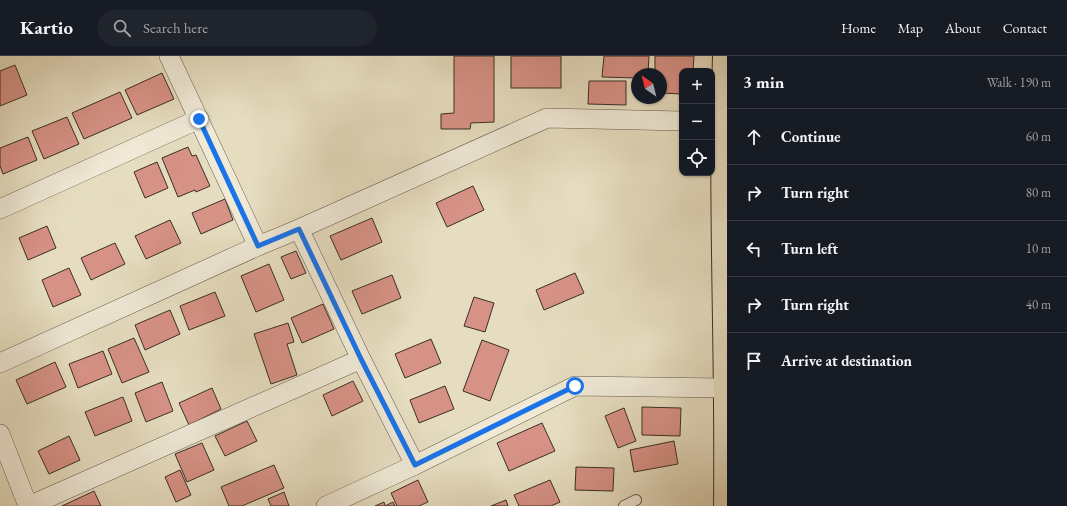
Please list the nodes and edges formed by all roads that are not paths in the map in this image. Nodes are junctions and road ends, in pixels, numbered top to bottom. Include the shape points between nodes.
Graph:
1 (169, 56) edge
2 (724, 56) edge
3 (199, 119) junction
4 (679, 121) edge
5 (717, 122) edge
6 (724, 179) edge
7 (0, 209) edge
8 (299, 229) junction
9 (258, 246) junction
10 (726, 308) edge
11 (361, 359) junction
12 (0, 363) edge
13 (724, 388) junction
14 (0, 434) edge
15 (726, 464) edge
16 (415, 465) junction
17 (636, 500) dead end
18 (29, 506) edge
19 (326, 506) edge
20 (624, 506) edge
21 (725, 506) edge

1 - 3 street
2 - 5 main road
3 - 7 street
3 - 9 street
4 - 8 street via 548,118
5 - 6 main road
6 - 10 main road
8 - 9 street
8 - 11 street
9 - 12 street
10 - 13 main road
11 - 16 street
11 - 18 street
13 - 15 main road
13 - 16 street via 575,386
14 - 18 street
15 - 21 main road
16 - 19 street
17 - 20 lane

